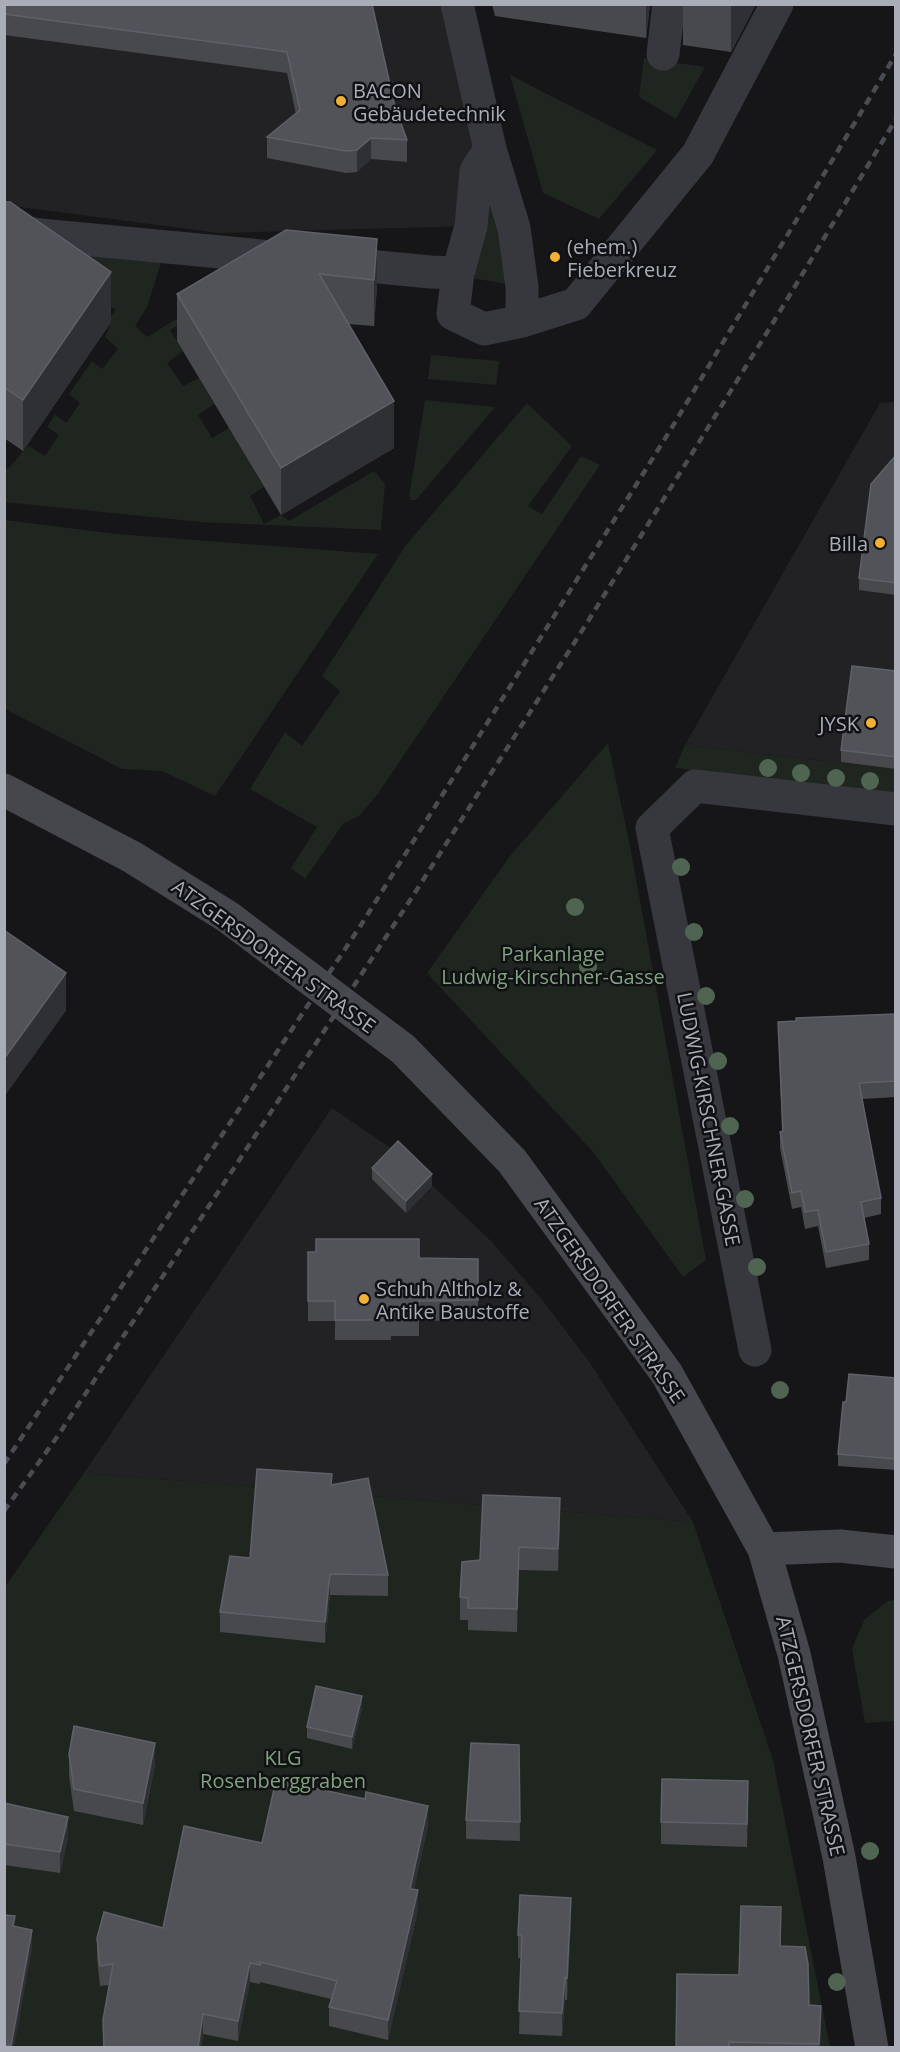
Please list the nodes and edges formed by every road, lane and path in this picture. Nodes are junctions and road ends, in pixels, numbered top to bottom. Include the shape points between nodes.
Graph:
1 (457, 4) edge
2 (669, 4) edge
3 (777, 4) edge
4 (663, 54) dead end
5 (489, 149) junction
6 (4, 229) edge
7 (458, 273) junction
8 (522, 321) junction
9 (4, 790) edge
10 (896, 808) edge
11 (755, 1350) dead end
12 (764, 1549) junction
13 (896, 1552) edge
14 (872, 2048) edge

1 - 5 street
2 - 4 street
3 - 8 street via 698,154 576,304
5 - 7 street via 476,171 471,226
5 - 8 street via 514,228
6 - 7 street
7 - 8 street via 453,314 484,329
9 - 12 street, ATZGERSDORFER STRASSE via 132,857 228,917 403,1049 512,1161 667,1374
10 - 11 street, LUDWIG-KIRSCHNER-GASSE via 695,786 652,828
12 - 13 street via 840,1546
12 - 14 street, ATZGERSDORFER STRASSE via 794,1654 839,1857

